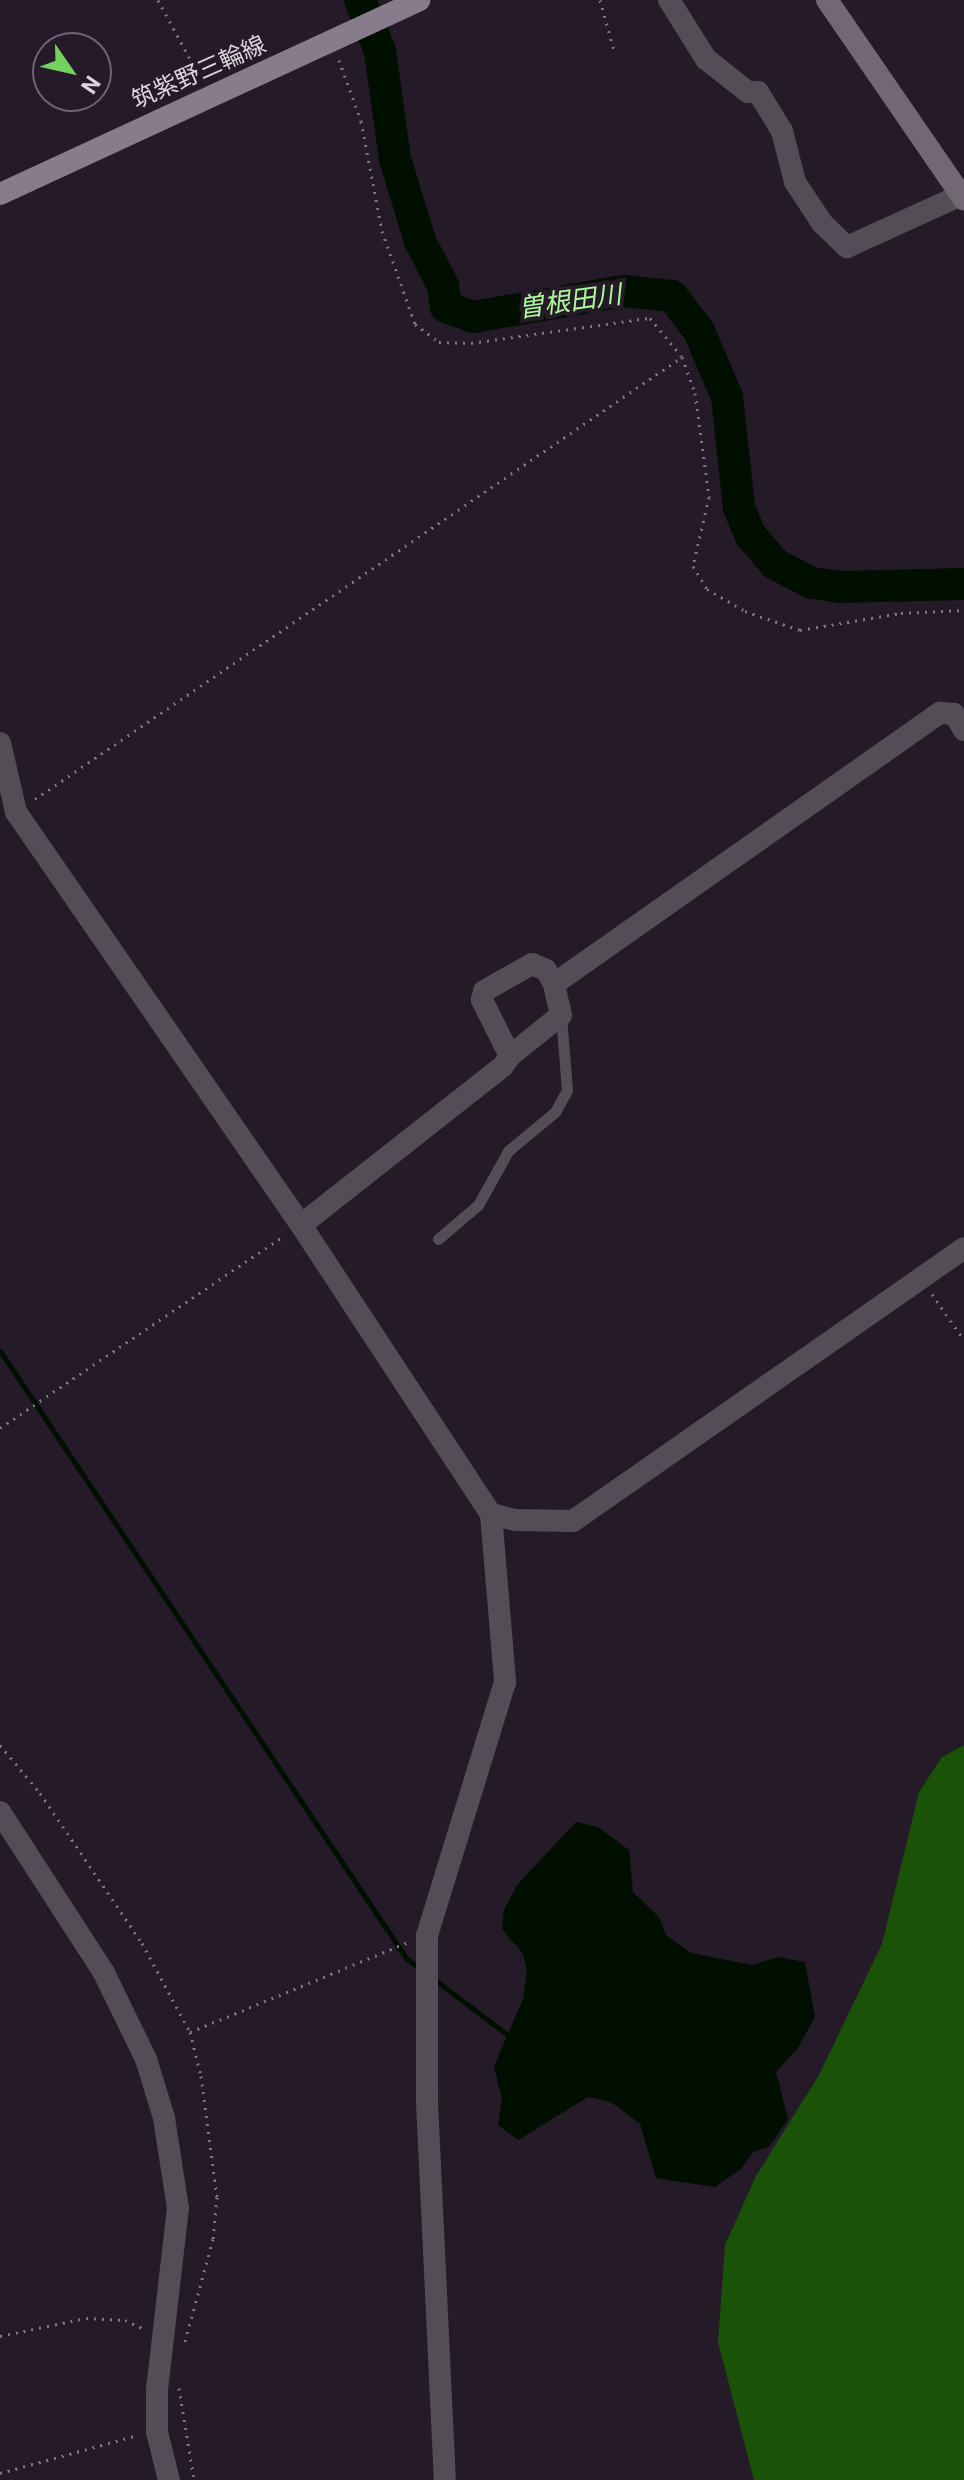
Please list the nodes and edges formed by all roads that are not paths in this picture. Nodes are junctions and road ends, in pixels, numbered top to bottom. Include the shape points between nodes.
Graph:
1 (671, 0) edge
2 (827, 0) edge
3 (417, 1) edge
4 (0, 194) edge
5 (962, 197) edge
6 (964, 730) edge
7 (0, 743) edge
8 (554, 984) junction
9 (561, 1015) junction
10 (510, 1056) junction
11 (301, 1225) junction
12 (438, 1239) dead end
13 (964, 1248) edge
14 (491, 1514) junction
15 (0, 1812) edge
16 (169, 2480) edge
17 (445, 2480) edge

1 - 5 street via 706,59 748,92 758,92 782,131 795,182 822,223 847,247
2 - 5 main road
3 - 4 main road, 筑紫野三輪線
6 - 8 street via 954,714 940,713
7 - 11 street via 16,812
8 - 9 street
8 - 10 street via 546,970 532,964 484,991 482,1000
9 - 10 street
9 - 12 lane via 567,1090 561,1101 508,1151 478,1205
10 - 11 street
11 - 14 street
13 - 14 street via 573,1521
14 - 17 street via 505,1682 427,1935
15 - 16 street via 104,1973 146,2059 164,2118 178,2208 161,2337 157,2432

